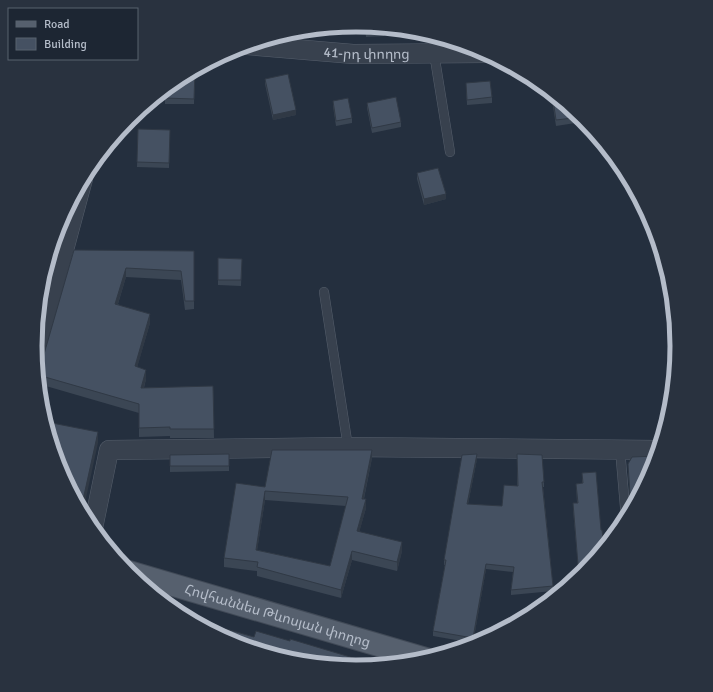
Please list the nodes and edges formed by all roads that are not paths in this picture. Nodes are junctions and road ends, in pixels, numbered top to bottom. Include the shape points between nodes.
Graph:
1 (264, 46) edge
2 (434, 53) junction
3 (468, 53) edge
4 (450, 152) dead end
5 (76, 205) edge
6 (324, 292) dead end
7 (43, 329) edge
8 (348, 447) junction
9 (620, 450) junction
10 (653, 450) edge
11 (625, 508) edge
12 (94, 518) edge
13 (143, 576) edge
14 (171, 599) edge
15 (412, 655) edge
16 (379, 659) edge

1 - 2 street, 41-րդ փողոց via 353,54
2 - 3 street, 41-րդ փողոց
2 - 4 lane
5 - 7 street
6 - 8 lane
8 - 9 street
8 - 12 street via 109,450
9 - 10 street
9 - 11 lane
13 - 15 main road, Հովհաննես Թևոսյան փողոց
14 - 16 main road, Հովհաննես Թևոսյան փողոց

